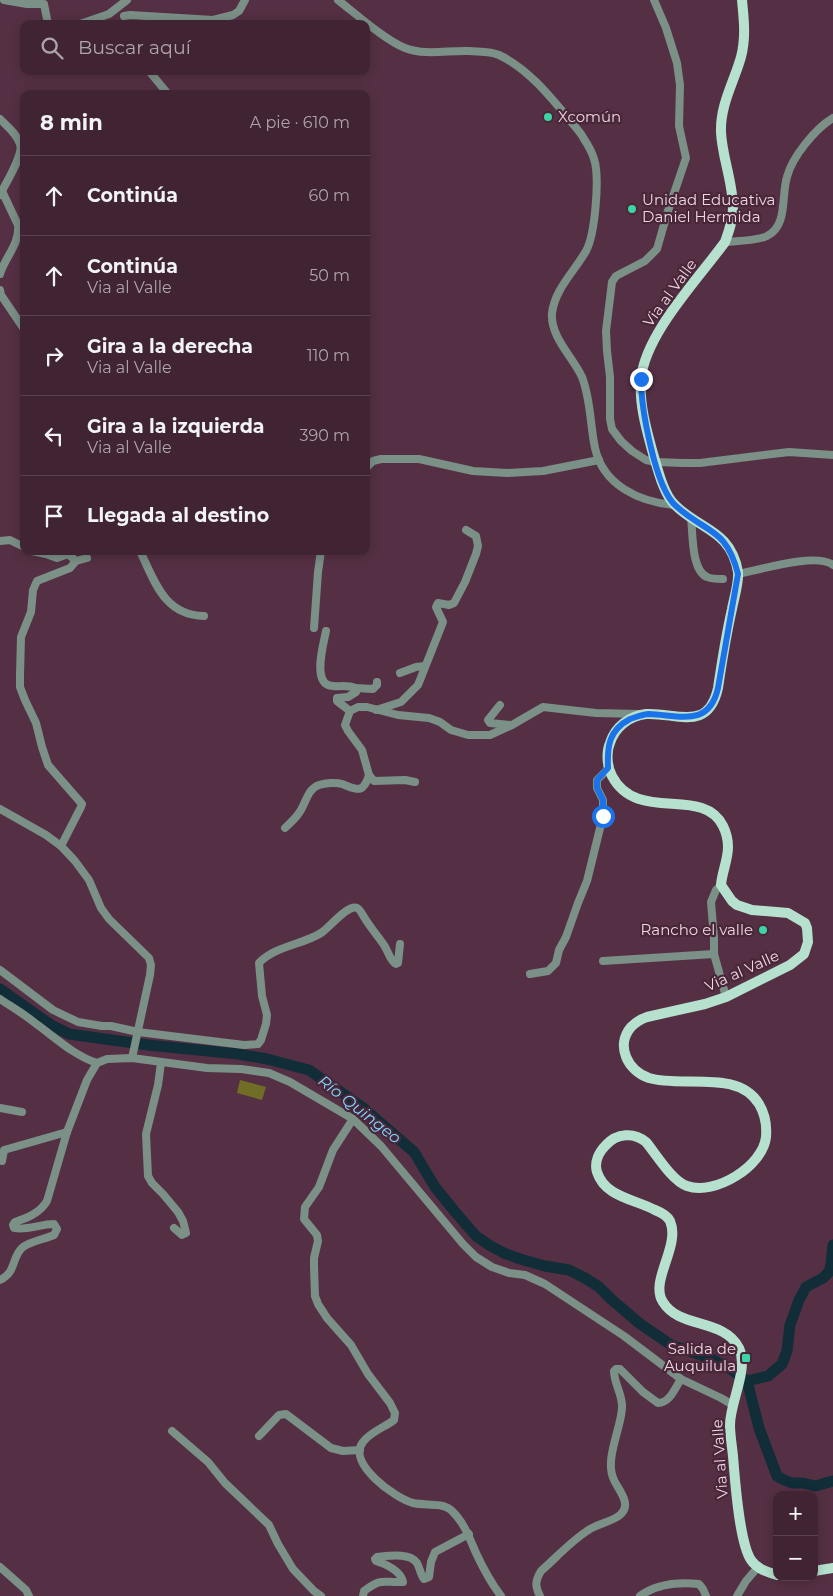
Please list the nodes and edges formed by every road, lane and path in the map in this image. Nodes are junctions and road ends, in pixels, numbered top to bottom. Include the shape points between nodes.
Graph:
1 (4, 0) edge
2 (127, 0) edge
3 (245, 0) edge
4 (338, 0) edge
5 (654, 0) edge
6 (742, 0) edge
7 (44, 2) edge
8 (118, 9) junction
9 (47, 20) edge
10 (91, 20) edge
11 (125, 20) edge
12 (365, 20) edge
13 (370, 24) edge
14 (151, 75) edge
15 (165, 90) edge
16 (833, 118) edge
17 (0, 119) edge
18 (1, 193) edge
19 (725, 242) junction
20 (0, 274) edge
21 (0, 290) edge
22 (20, 323) edge
23 (833, 455) edge
24 (599, 460) junction
25 (656, 462) junction
26 (370, 464) edge
27 (674, 505) junction
28 (691, 517) junction
29 (466, 530) dead end
30 (0, 541) edge
31 (20, 545) edge
32 (48, 555) edge
33 (65, 555) edge
34 (69, 555) edge
35 (142, 555) edge
36 (321, 555) edge
37 (87, 558) dead end
38 (76, 561) junction
39 (833, 565) edge
40 (738, 574) junction
41 (723, 579) dead end
42 (204, 616) dead end
43 (314, 628) dead end
44 (326, 631) dead end
45 (425, 666) junction
46 (400, 673) dead end
47 (377, 682) dead end
48 (355, 688) junction
49 (500, 706) dead end
50 (376, 710) junction
51 (350, 711) junction
52 (646, 714) junction
53 (512, 725) junction
54 (608, 768) junction
55 (369, 776) junction
56 (415, 782) dead end
57 (0, 810) edge
58 (286, 828) dead end
59 (61, 846) junction
60 (721, 885) junction
61 (400, 944) dead end
62 (714, 954) junction
63 (603, 962) dead end
64 (0, 970) edge
65 (530, 974) dead end
66 (726, 997) junction
67 (0, 999) edge
68 (138, 1033) junction
69 (133, 1055) junction
70 (97, 1063) junction
71 (161, 1063) junction
72 (0, 1108) edge
73 (22, 1112) dead end
74 (353, 1119) junction
75 (67, 1132) junction
76 (2, 1161) dead end
77 (174, 1228) dead end
78 (0, 1280) edge
79 (681, 1379) junction
80 (733, 1403) junction
81 (172, 1431) dead end
82 (259, 1436) dead end
83 (360, 1450) junction
84 (469, 1534) junction
85 (0, 1567) edge
86 (758, 1567) junction
87 (833, 1568) edge
88 (818, 1570) edge
89 (773, 1574) edge
90 (29, 1596) edge
91 (321, 1596) edge
92 (364, 1596) edge
93 (501, 1596) edge
94 (540, 1596) edge
95 (640, 1596) edge
96 (706, 1596) edge
97 (737, 1596) edge

1 - 7 street via 27,4
2 - 8 street
3 - 11 street via 239,11 224,18 130,15
4 - 12 street
5 - 25 street via 677,63 679,126 686,158 657,249 645,261 616,276 612,282 606,331 612,429 632,451
6 - 19 main road via 744,44 722,114 721,132 733,207
7 - 9 street
8 - 10 street
8 - 11 street
13 - 24 street via 406,48 499,56 538,84 583,137 594,158 596,171 592,237 559,291 552,316 558,339 583,380 594,448
14 - 15 street
16 - 19 street via 813,135 794,161 786,177 781,221 775,229 766,237
17 - 18 street via 20,145 20,154
18 - 20 street via 15,218 18,231
19 - 25 main road, Via al Valle via 659,331 642,370 641,394
21 - 22 street
23 - 25 street via 789,452 700,463
24 - 26 street via 543,471 507,473 419,459 381,459
24 - 27 street via 612,480 630,492 650,502
25 - 27 main road, Via al Valle via 662,483
27 - 28 main road, Via al Valle
28 - 40 main road, Via al Valle via 725,543
28 - 41 street via 698,569 707,577
29 - 45 street via 476,536 476,554 454,603 436,607 443,622
30 - 31 street via 10,540
32 - 33 street via 56,558
34 - 38 street
35 - 42 street via 169,604 196,616
36 - 43 street
37 - 38 street
38 - 59 street via 70,568 37,581 31,612 21,637 20,653 20,687 36,723 45,758 82,804
39 - 40 street via 826,560 809,561
40 - 52 main road, Via al Valle via 713,701 692,717
44 - 48 street via 320,664 324,682
45 - 46 street
45 - 50 street via 418,685 410,694 401,702
47 - 48 street via 373,689
48 - 51 street via 352,696 337,698
49 - 53 street via 488,721
50 - 51 street via 358,707
50 - 53 street via 429,718 468,736 490,735
51 - 55 street via 345,724 362,750
52 - 53 street via 542,707
52 - 54 main road via 617,728 609,744
54 - 60 main road via 624,791 638,800 694,805 718,817 726,831 728,849
54 - 65 street via 597,780 603,800 603,816 587,882 556,963 548,971
55 - 56 street via 374,781
55 - 58 street via 361,788 334,783 317,785
57 - 59 street
59 - 68 street via 89,880 109,919 149,958 150,975
60 - 62 street via 711,902
60 - 66 main road, Via al Valle via 737,905 752,910 788,913 805,923 808,934 807,948 798,960
61 - 68 street via 396,964 359,908 351,908 320,934 273,953 259,963 267,1015 258,1044
62 - 63 street
62 - 66 street
64 - 68 street via 53,1010 71,1019
66 - 80 main road, Via al Valle via 638,1021 628,1033 624,1050 633,1069 649,1078 731,1084 748,1092 757,1100 766,1124 766,1139 753,1162 719,1184 705,1188 688,1187 675,1178 646,1142 631,1135 612,1139 600,1152 596,1168 610,1192 664,1214 670,1221 671,1245 660,1286 662,1302 682,1318 714,1328 735,1342 742,1357 742,1366
67 - 70 street via 82,1058
68 - 69 street
69 - 70 street
69 - 71 street
70 - 75 street
71 - 74 street via 269,1073
71 - 77 street via 146,1134 148,1176 178,1212 186,1233 182,1235
72 - 73 street
74 - 79 street via 381,1146 476,1257 492,1267 545,1284 624,1336
74 - 83 street via 333,1150 319,1187 305,1207 304,1219 318,1241 314,1266 318,1304 351,1345 395,1413 394,1420 363,1441
75 - 76 street via 4,1150
75 - 78 street via 47,1201 29,1217 13,1225 20,1230 54,1224 56,1233 24,1247 12,1271
79 - 80 street
79 - 94 street via 667,1400 658,1403 620,1369 614,1371 622,1407 611,1471 623,1496 623,1512 586,1531 541,1571 536,1579
80 - 86 main road, Via al Valle via 730,1425 743,1535 752,1562
81 - 91 street via 208,1462 269,1525 293,1569
82 - 83 street via 279,1415 286,1414 332,1448
83 - 84 street via 362,1460 378,1482 408,1502 448,1508
84 - 92 street via 435,1552 429,1576 424,1579 417,1563 409,1558 377,1557 376,1561 402,1576 403,1582 378,1582 364,1591
84 - 93 street via 486,1573
85 - 90 street
86 - 89 main road
86 - 97 street
87 - 88 main road
95 - 96 street via 656,1588 686,1582 699,1584

